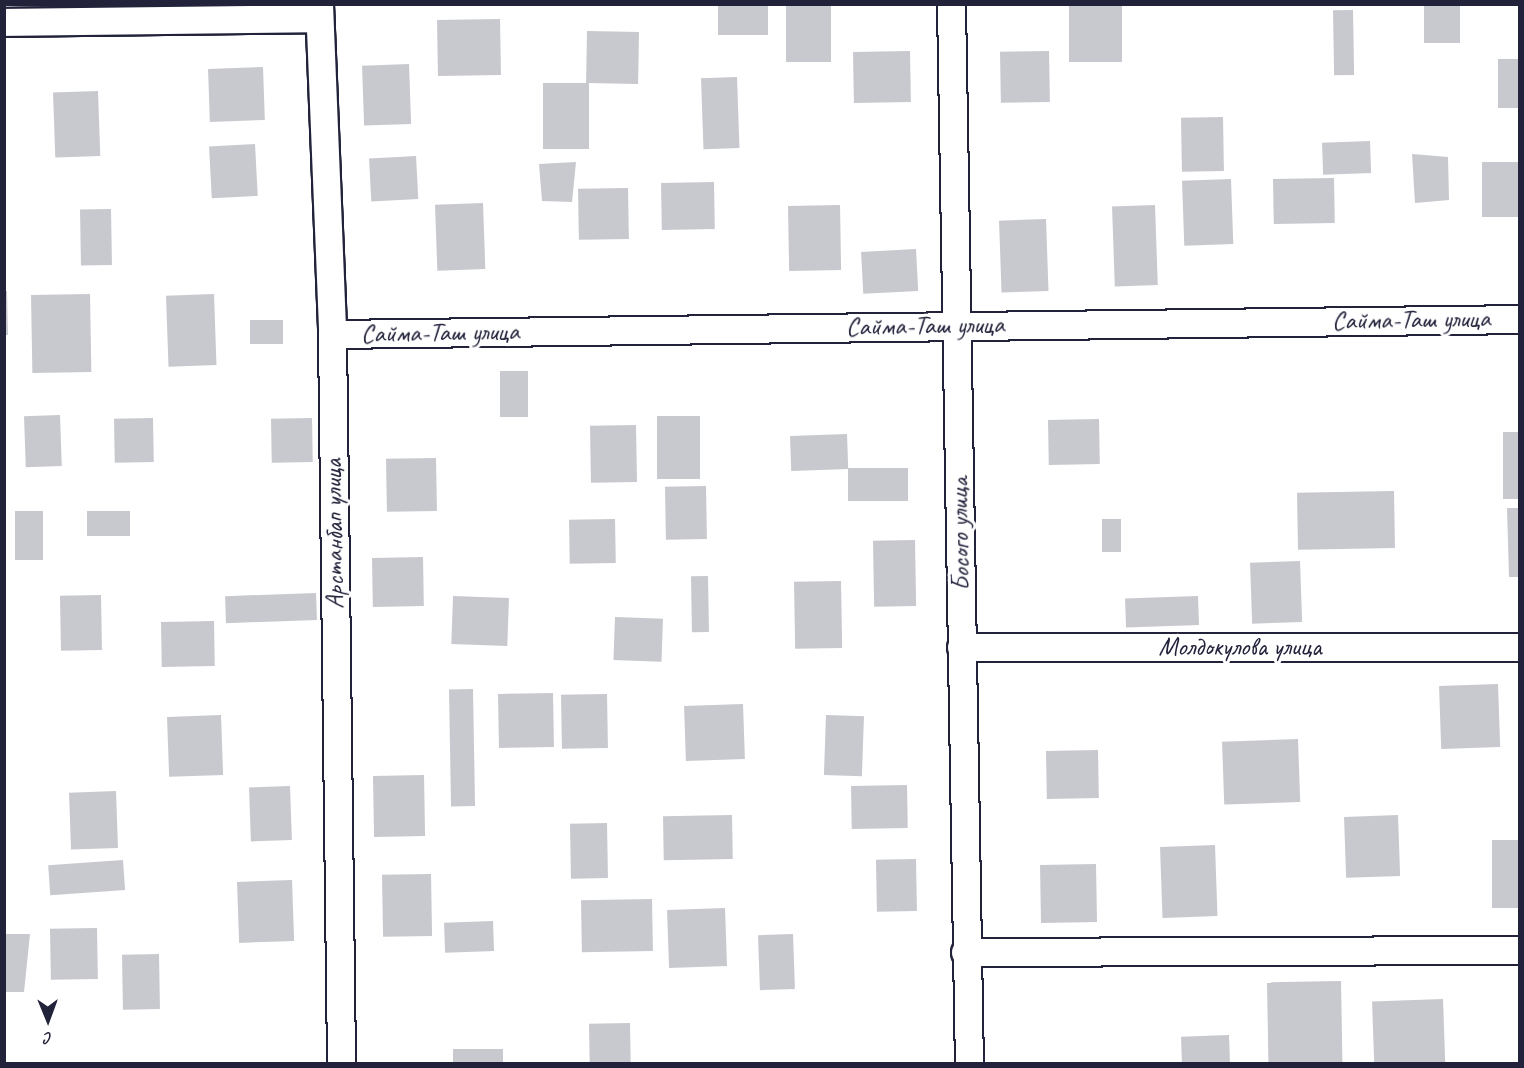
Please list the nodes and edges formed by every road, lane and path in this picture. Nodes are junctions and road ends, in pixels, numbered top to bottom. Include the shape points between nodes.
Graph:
1 (951, 4) edge
2 (319, 11) edge
3 (4, 22) edge
4 (1520, 319) edge
5 (958, 326) junction
6 (332, 334) junction
7 (962, 647) junction
8 (1520, 647) edge
9 (1520, 950) edge
10 (965, 952) junction
11 (341, 1064) edge
12 (969, 1064) edge

1 - 5 street, Босого улица
2 - 3 street
2 - 6 street, Арстанбап улица
4 - 5 street, Сайма-Таш улица
5 - 6 street, Сайма-Таш улица
5 - 7 street, Босого улица
6 - 11 street, Арстанбап улица
7 - 8 street, Молдокулова улица
7 - 10 street, Босого улица
9 - 10 street
10 - 12 street, Босого улица

